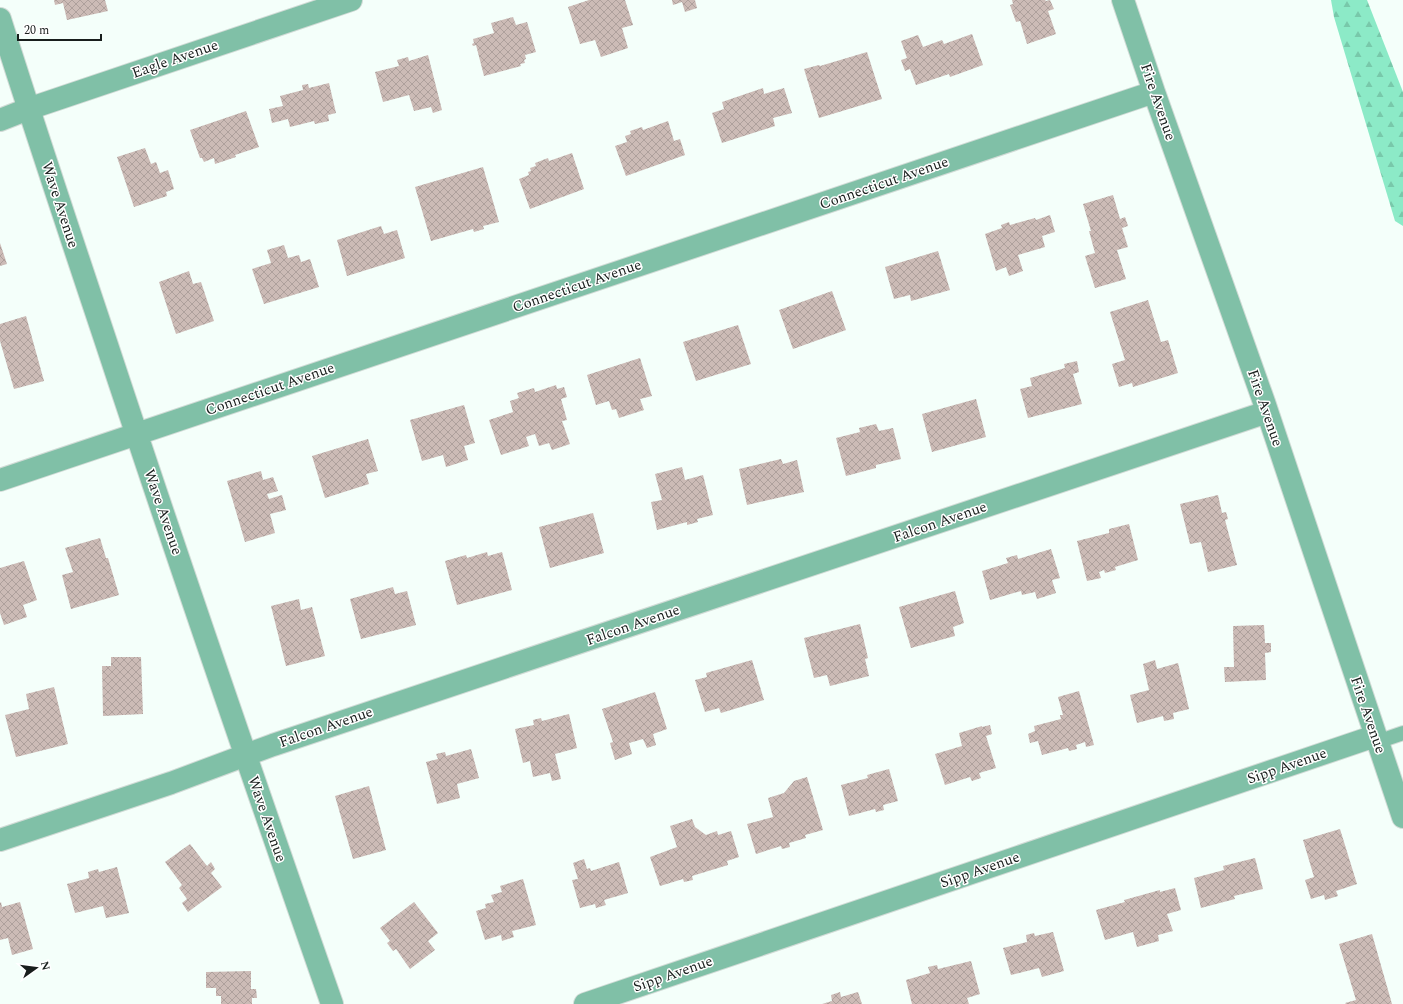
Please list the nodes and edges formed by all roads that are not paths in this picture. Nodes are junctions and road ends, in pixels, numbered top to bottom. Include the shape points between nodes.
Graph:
1 (351, 0) edge
2 (1123, 0) edge
3 (0, 19) edge
4 (1154, 92) junction
5 (28, 109) junction
6 (0, 120) edge
7 (1267, 412) junction
8 (136, 434) junction
9 (0, 480) edge
10 (1403, 733) edge
11 (1376, 739) junction
12 (245, 755) junction
13 (1403, 817) edge
14 (0, 840) edge
15 (332, 1004) edge
16 (585, 1004) edge

1 - 5 street, Eagle Avenue
2 - 4 street, Fire Avenue
3 - 5 street, Wave Avenue
4 - 7 street, Fire Avenue
4 - 8 street, Connecticut Avenue
5 - 6 street, Eagle Avenue
5 - 8 street, Wave Avenue
7 - 11 street, Fire Avenue
7 - 12 street, Falcon Avenue
8 - 9 street, Connecticut Avenue
8 - 12 street, Wave Avenue
10 - 11 lane
11 - 13 street, Fire Avenue
11 - 16 street, Sipp Avenue
12 - 14 street, Falcon Avenue
12 - 15 street, Wave Avenue

